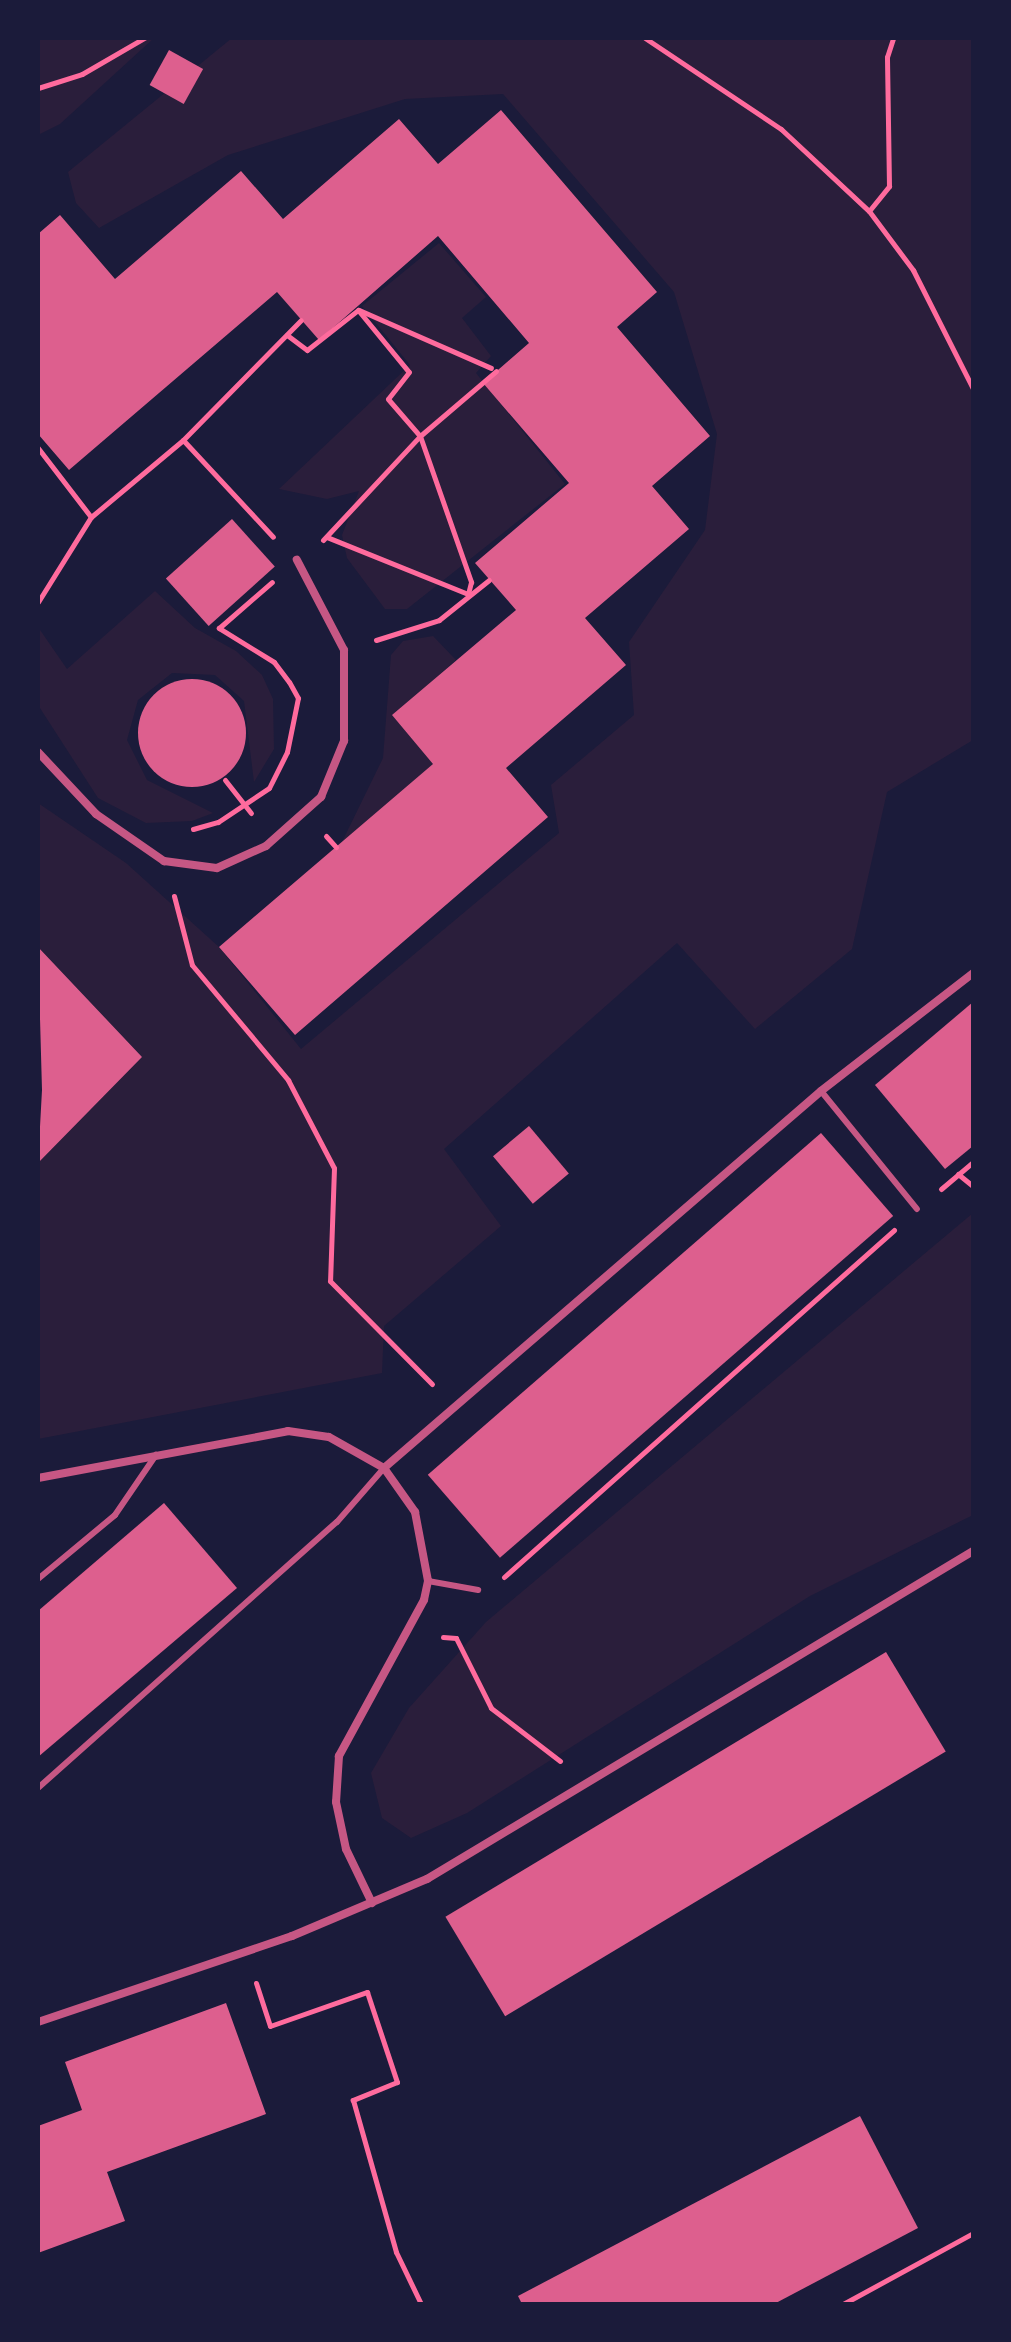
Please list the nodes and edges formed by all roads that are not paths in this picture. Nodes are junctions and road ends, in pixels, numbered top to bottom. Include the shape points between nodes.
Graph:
1 (297, 560) road end
2 (38, 752) edge
3 (973, 973) edge
4 (821, 1091) junction
5 (917, 1209) road end
6 (156, 1455) junction
7 (384, 1468) junction
8 (38, 1478) edge
9 (973, 1551) edge
10 (38, 1579) edge
11 (428, 1581) junction
12 (478, 1590) road end
13 (38, 1788) edge
14 (372, 1903) junction
15 (38, 2022) edge

1 - 2 street via 344,650 344,741 321,797 266,846 217,868 164,861 66,787
3 - 4 street
4 - 5 lane
4 - 7 street via 452,1404
6 - 7 street via 288,1431 329,1437
6 - 8 street
6 - 10 lane via 115,1515
7 - 11 street via 415,1512
7 - 13 lane via 337,1522
9 - 14 street via 427,1879
11 - 12 lane
11 - 14 street via 407,1633 339,1756 336,1802 346,1849
14 - 15 street

